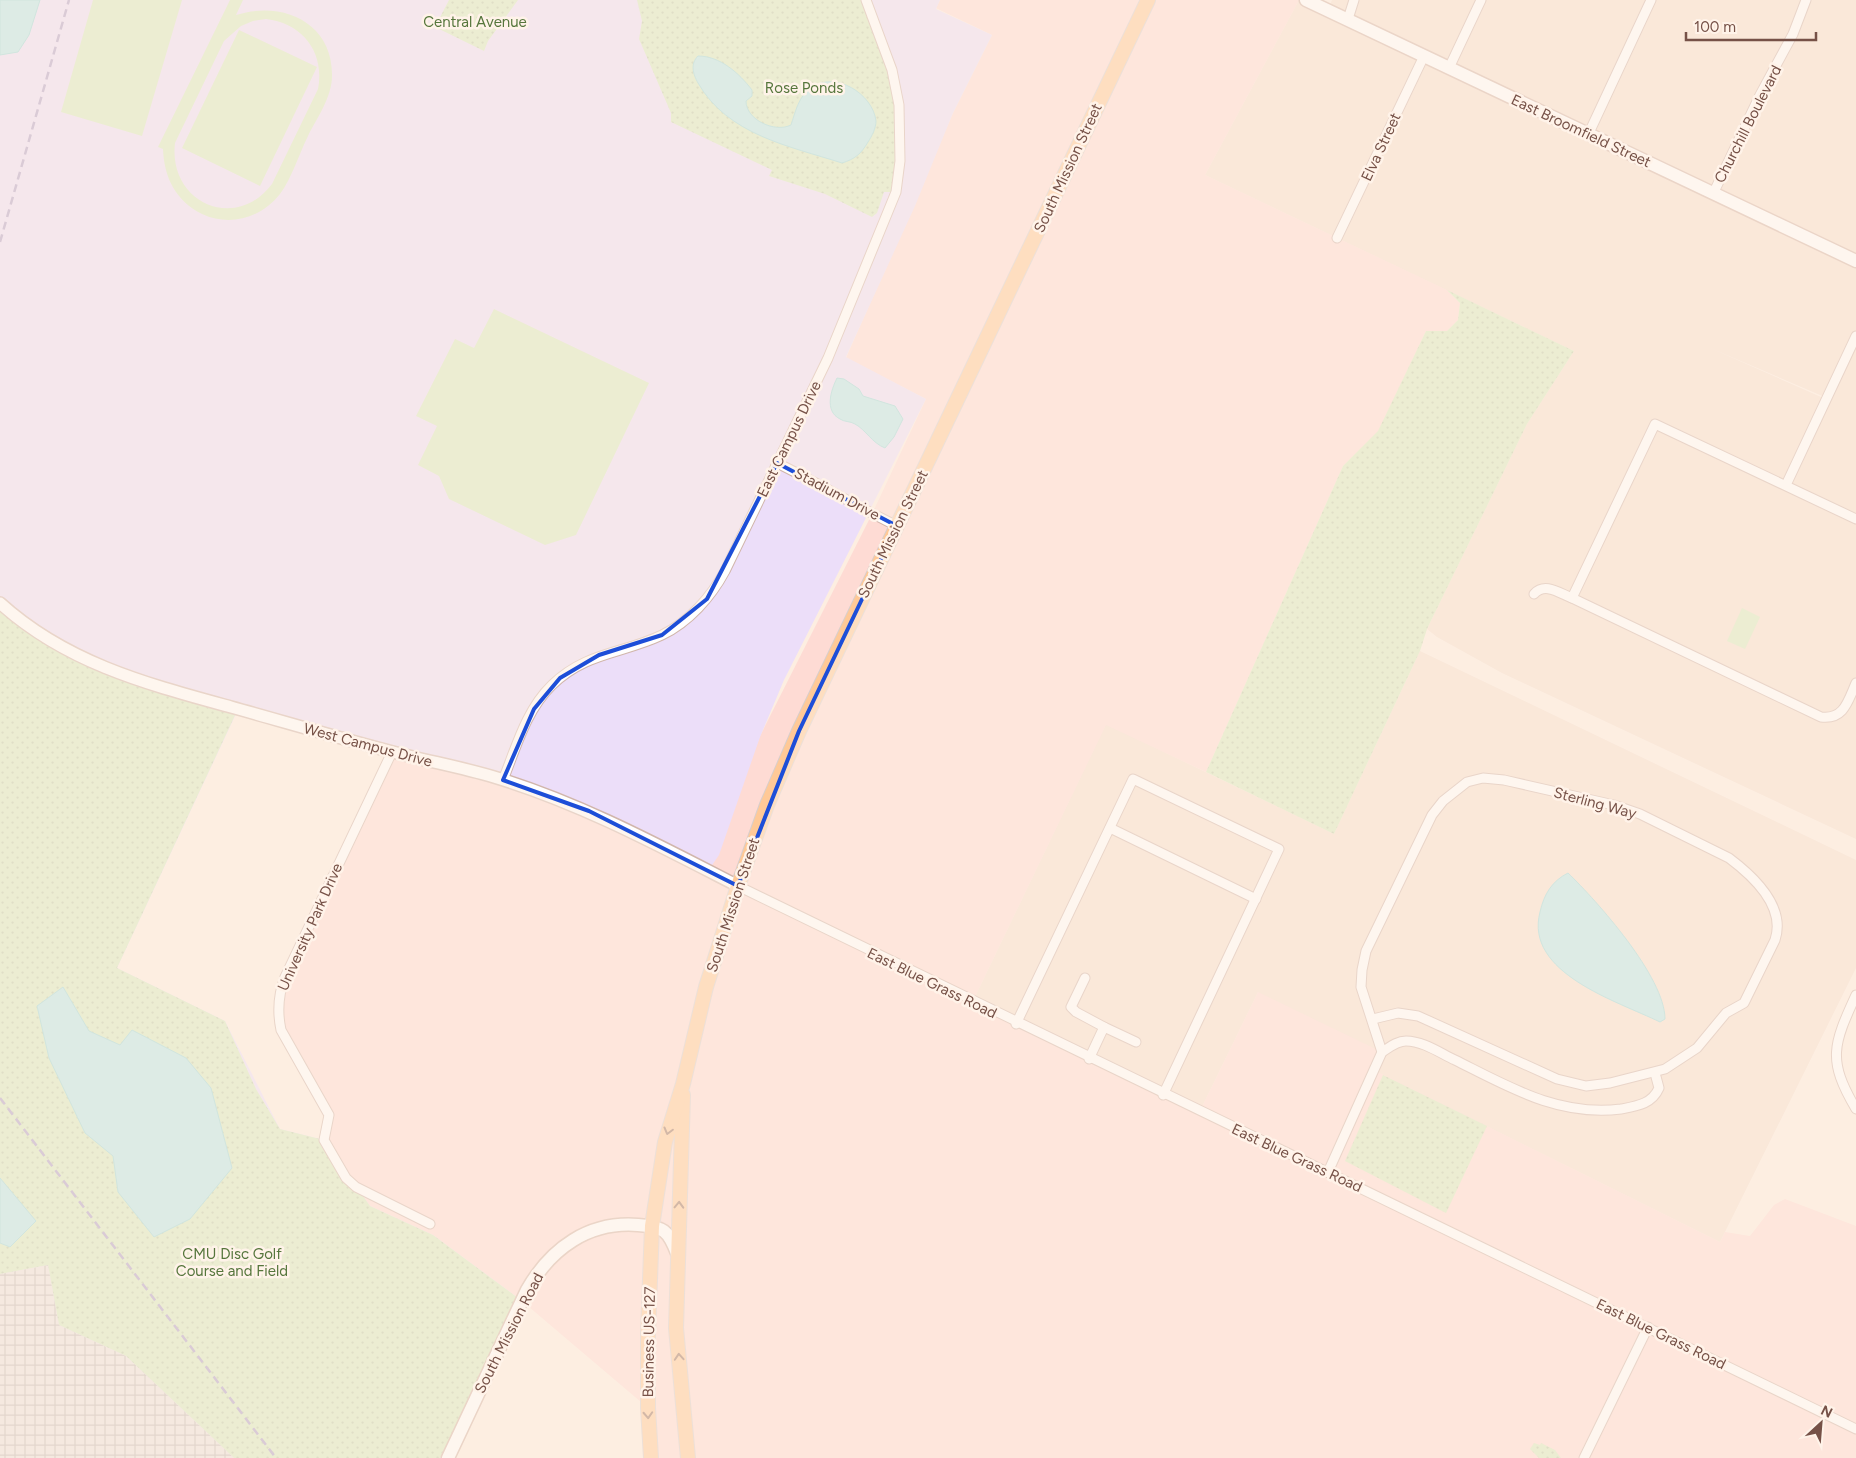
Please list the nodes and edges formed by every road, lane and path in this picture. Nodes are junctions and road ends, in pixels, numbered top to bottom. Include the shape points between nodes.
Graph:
1 (866, 0) edge
2 (1148, 0) edge
3 (1306, 0) edge
4 (1354, 0) edge
5 (1481, 0) edge
6 (1652, 0) edge
7 (1806, 0) edge
8 (1348, 19) junction
9 (1424, 56) junction
10 (1449, 68) junction
11 (1588, 135) junction
12 (1713, 194) junction
13 (1338, 238) dead end
14 (1856, 260) edge
15 (1856, 336) edge
16 (777, 463) junction
17 (1786, 485) junction
18 (1856, 519) edge
19 (897, 526) junction
20 (1534, 594) dead end
21 (1572, 598) junction
22 (0, 603) edge
23 (1856, 683) edge
24 (392, 752) junction
25 (503, 780) junction
26 (1110, 828) junction
27 (738, 886) junction
28 (1256, 899) junction
29 (1085, 978) dead end
30 (1856, 994) edge
31 (1373, 1019) junction
32 (1016, 1024) junction
33 (1104, 1027) junction
34 (1136, 1042) dead end
35 (1382, 1052) junction
36 (1089, 1059) junction
37 (1655, 1073) junction
38 (683, 1084) junction
39 (1163, 1095) junction
40 (1856, 1109) edge
41 (1328, 1172) junction
42 (430, 1224) dead end
43 (652, 1226) junction
44 (677, 1253) junction
45 (1648, 1327) junction
46 (1856, 1429) edge
47 (448, 1458) edge
48 (651, 1458) edge
49 (688, 1458) edge
50 (1584, 1458) edge

1 - 16 street, East Campus Drive via 892,70 899,105 900,161 896,192 831,352
2 - 19 main road, South Mission Street
3 - 8 main road, East Broomfield Street
4 - 8 street
5 - 10 street
6 - 11 street
7 - 12 street, Churchill Boulevard
8 - 9 main road, East Broomfield Street
9 - 10 main road, East Broomfield Street
9 - 13 street, Elva Street
10 - 11 main road, East Broomfield Street
11 - 12 main road, East Broomfield Street
12 - 14 main road, East Broomfield Street
15 - 17 street
16 - 19 street, Stadium Drive
16 - 25 street, East Campus Drive via 725,570 707,599 662,635 599,656 560,678 534,709
17 - 18 street
17 - 21 street via 1655,424
19 - 27 main road, South Mission Street via 795,739
20 - 21 street via 1544,588
21 - 23 street via 1821,717 1830,718 1842,713
22 - 24 street, West Campus Drive via 53,641 128,678
24 - 25 street, West Campus Drive
24 - 42 street, University Park Drive via 285,977 279,992 279,1020 329,1115 324,1140 346,1178 356,1187
25 - 27 street, West Campus Drive via 589,811
26 - 28 street
26 - 28 street via 1133,779 1279,849
26 - 32 street
27 - 32 street, East Blue Grass Road
27 - 38 main road, South Mission Street via 706,987
28 - 39 street
29 - 33 street via 1071,1007
30 - 40 street via 1839,1035 1835,1063 1844,1089
31 - 35 street, Sterling Way
31 - 37 street, Sterling Way via 1398,1013 1418,1016 1557,1078 1586,1086
31 - 37 street, Sterling Way via 1361,986 1366,951 1432,814 1467,782 1483,778 1504,780 1640,814 1729,858 1770,900 1779,929 1744,1003 1726,1013 1697,1048
32 - 36 street, East Blue Grass Road
33 - 34 street
33 - 36 street
35 - 37 street via 1406,1041 1424,1045 1514,1090 1570,1109 1615,1109 1650,1101 1659,1088
35 - 41 street
36 - 39 street, East Blue Grass Road
38 -> 43 main road, South Mission Street via 665,1142
44 -> 38 main road, South Mission Street
39 - 41 street, East Blue Grass Road
41 - 45 street, East Blue Grass Road
43 - 44 main road via 669,1234
43 - 47 main road, South Mission Road via 629,1224 598,1228 572,1240 542,1267 527,1290
43 -> 48 main road, Business US-127 via 648,1333
49 -> 44 main road, Business US-127 via 676,1328
45 - 46 street, East Blue Grass Road
45 - 50 street

